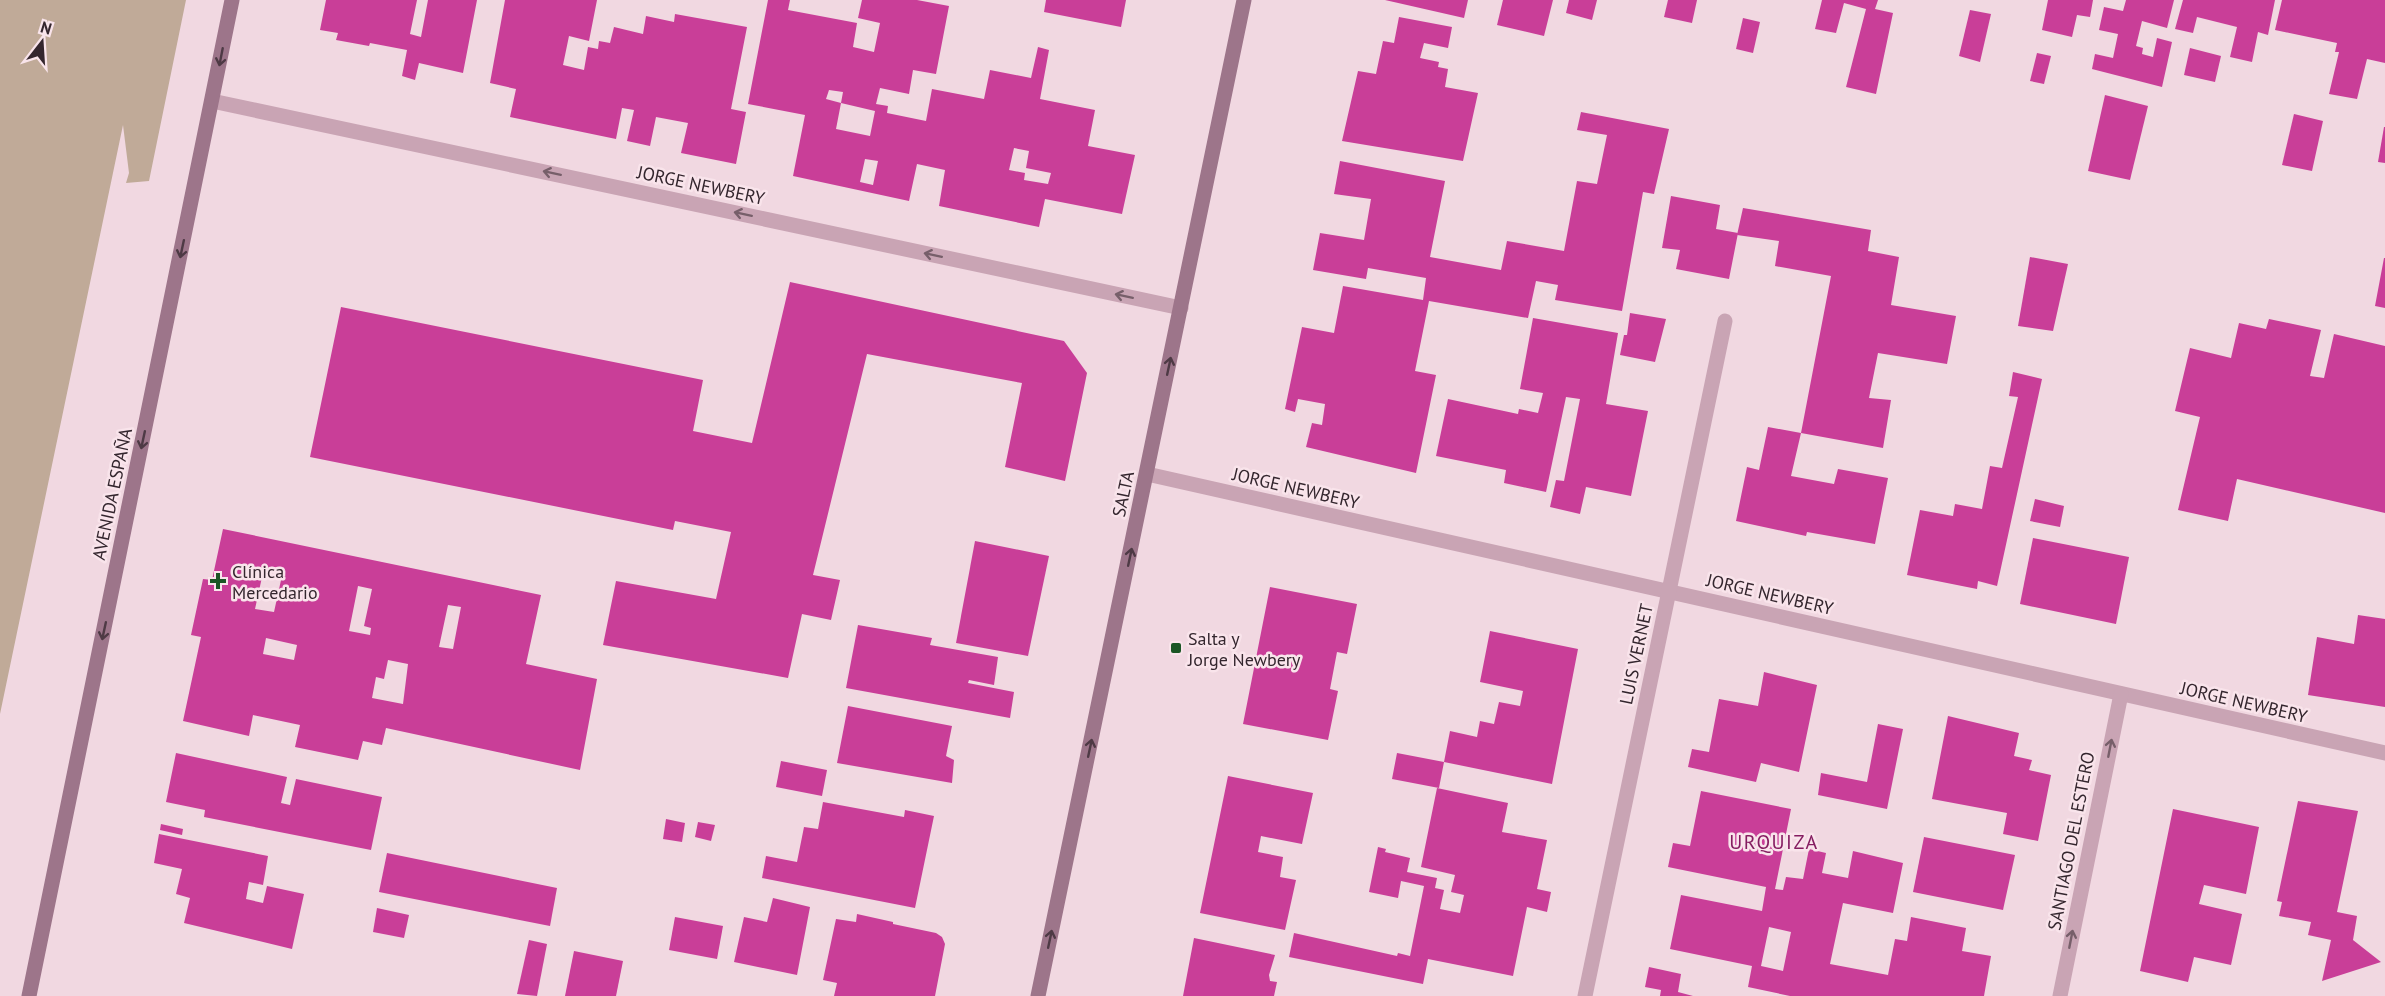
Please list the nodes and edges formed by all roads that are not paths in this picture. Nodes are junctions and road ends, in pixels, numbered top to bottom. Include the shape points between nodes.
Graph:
1 (232, 0) edge
2 (1244, 0) edge
3 (213, 100) junction
4 (1181, 308) junction
5 (1725, 321) dead end
6 (1147, 474) junction
7 (1670, 592) junction
8 (2121, 694) junction
9 (2385, 753) edge
10 (29, 996) edge
11 (1038, 996) edge
12 (1585, 996) edge
13 (2060, 996) edge

1 -> 3 main road, AVENIDA ESPAÑA
2 - 4 main road, SALTA
4 -> 3 street, JORGE NEWBERY
3 -> 10 main road, AVENIDA ESPAÑA
6 -> 4 main road, SALTA
5 - 7 street, LUIS VERNET
6 - 7 street, JORGE NEWBERY
11 -> 6 main road, SALTA
7 - 8 street, JORGE NEWBERY
7 - 12 street, LUIS VERNET
8 - 9 street, JORGE NEWBERY
13 -> 8 street, SANTIAGO DEL ESTERO

